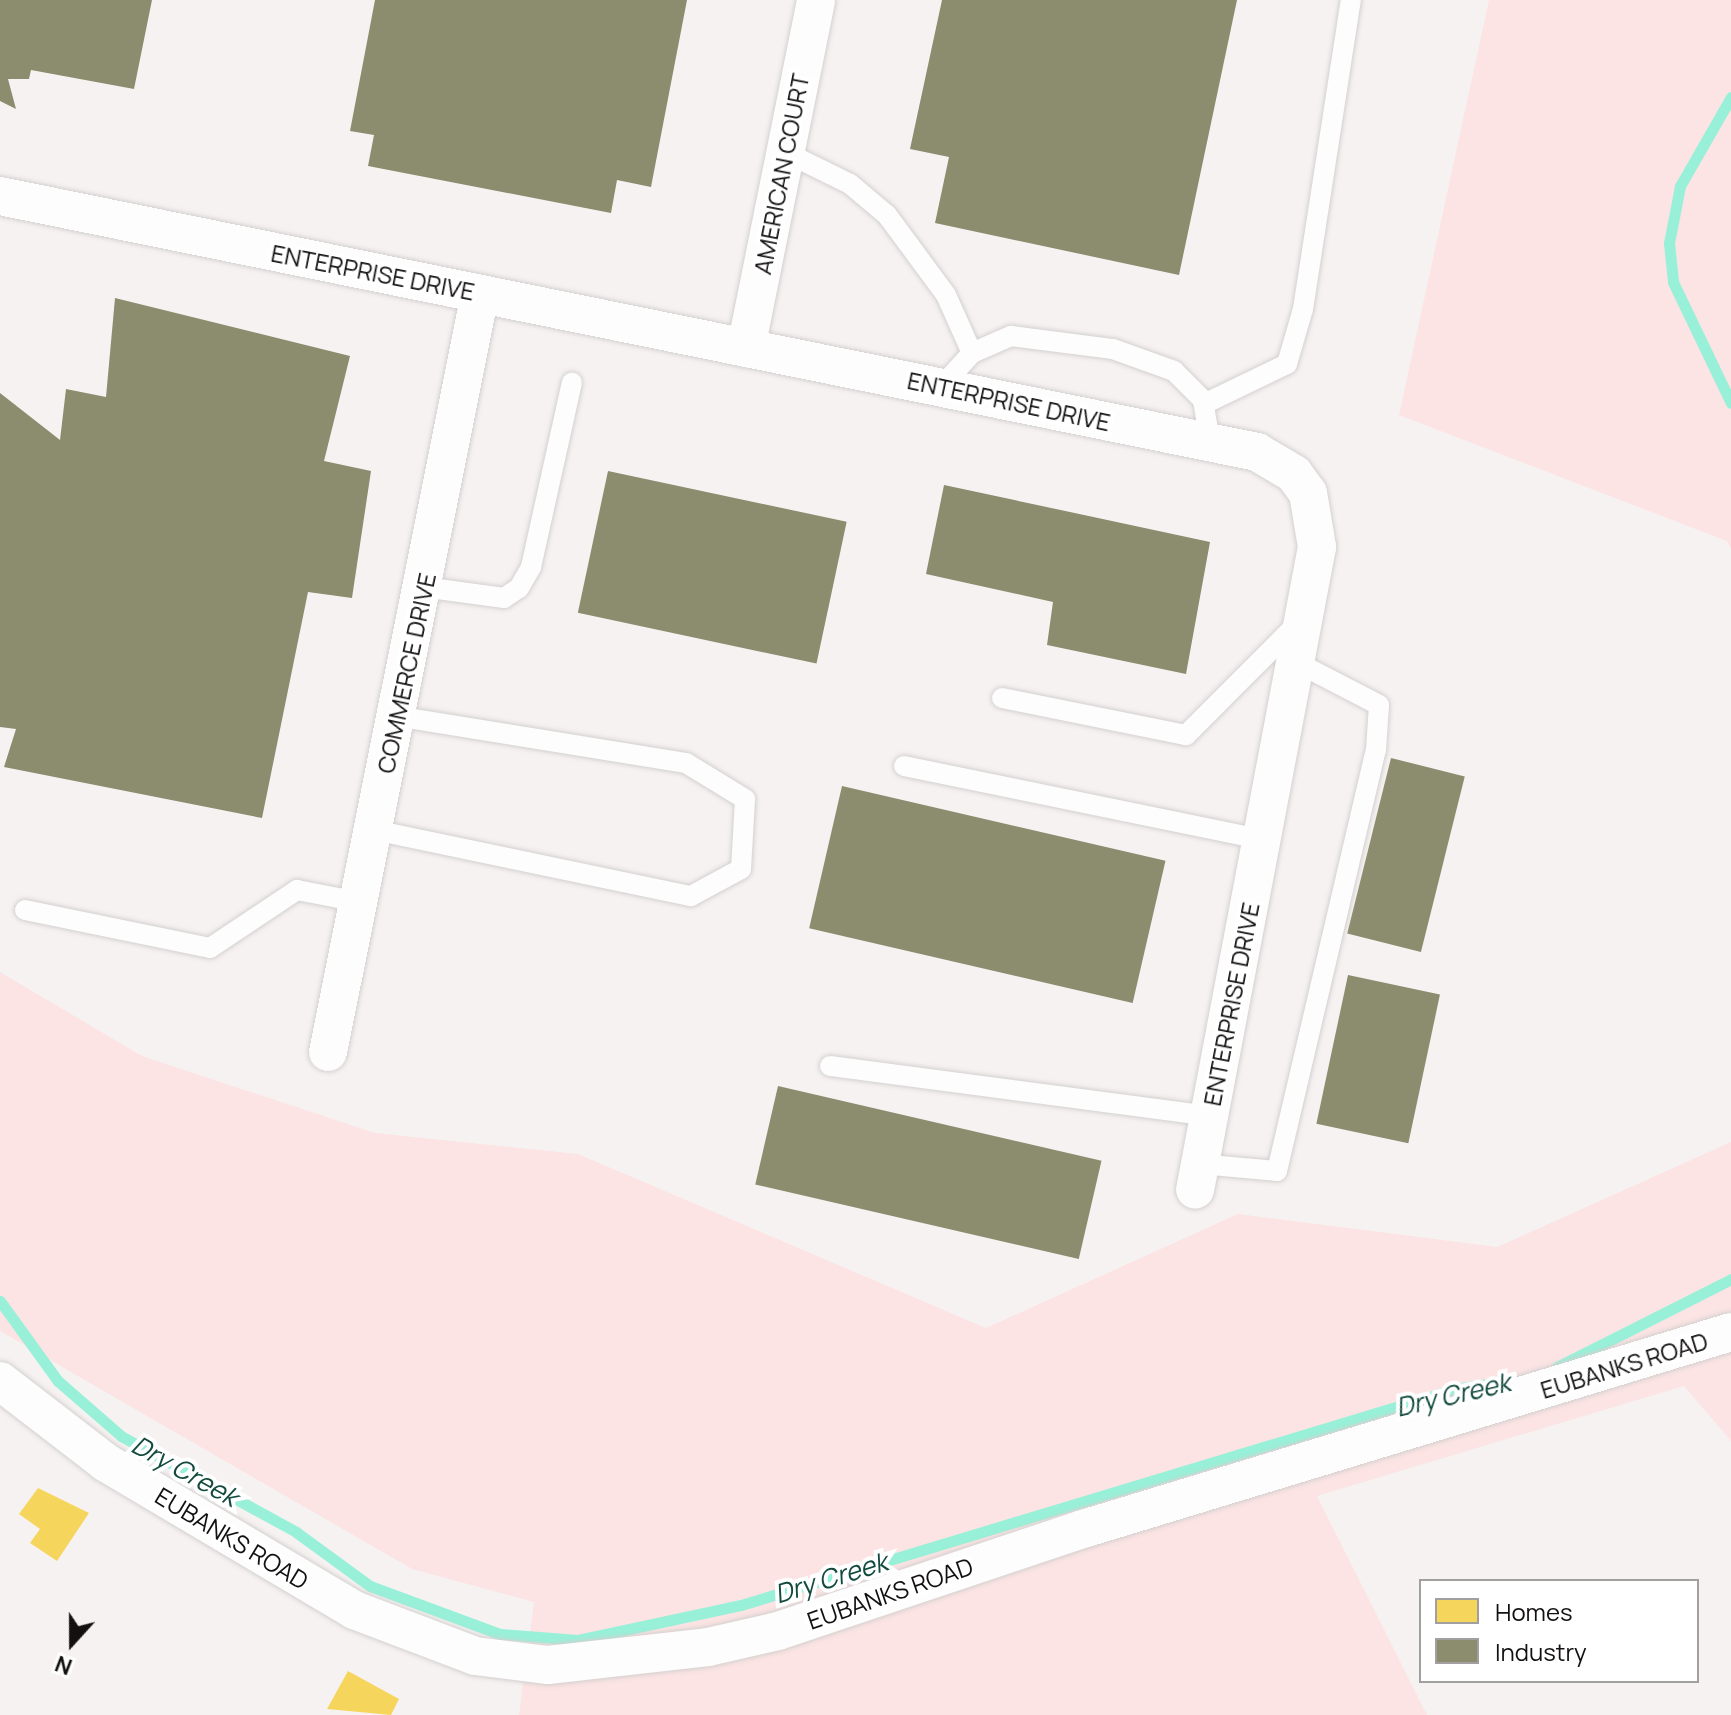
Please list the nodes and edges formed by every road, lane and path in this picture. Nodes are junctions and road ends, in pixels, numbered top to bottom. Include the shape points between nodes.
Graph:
1 (816, 0) edge
2 (1351, 0) edge
3 (785, 152) junction
4 (0, 196) edge
5 (480, 294) junction
6 (746, 348) junction
7 (972, 353) junction
8 (572, 382) dead end
9 (941, 387) junction
10 (1204, 404) junction
11 (1210, 442) junction
12 (423, 587) junction
13 (1306, 615) junction
14 (1298, 663) junction
15 (1002, 698) dead end
16 (397, 716) junction
17 (904, 766) dead end
18 (374, 830) junction
19 (1263, 840) junction
20 (359, 902) junction
21 (25, 910) dead end
22 (328, 1052) dead end
23 (830, 1066) dead end
24 (1209, 1116) junction
25 (1198, 1177) joint
26 (1731, 1332) edge
27 (0, 1381) edge

1 - 3 street, AMERICAN COURT
2 - 10 lane via 1303,309 1287,364
3 - 6 street, AMERICAN COURT
3 - 7 lane via 850,184 887,215 946,295
4 - 5 street, ENTERPRISE DRIVE
5 - 6 street, ENTERPRISE DRIVE
5 - 12 street, COMMERCE DRIVE
6 - 9 street, ENTERPRISE DRIVE
7 - 9 lane
7 - 10 lane via 1011,336 1113,349 1174,371
8 - 12 lane via 531,567 519,588 504,598
9 - 11 street, ENTERPRISE DRIVE
10 - 11 lane
11 - 13 street, ENTERPRISE DRIVE via 1276,460 1308,493 1317,547
12 - 16 street, COMMERCE DRIVE
13 - 14 street, ENTERPRISE DRIVE
13 - 15 lane via 1186,735
14 - 19 street, ENTERPRISE DRIVE
14 - 25 lane via 1379,705 1376,750 1277,1171
16 - 18 street, COMMERCE DRIVE
16 - 18 lane via 686,763 745,799 741,869 691,896
17 - 19 lane
18 - 20 street, COMMERCE DRIVE
19 - 24 street, ENTERPRISE DRIVE
20 - 21 lane via 297,890 210,948
20 - 22 street, COMMERCE DRIVE
23 - 24 lane
24 - 25 street, ENTERPRISE DRIVE
26 - 27 street, EUBANKS ROAD via 1113,1519 778,1631 708,1647 548,1665 475,1656 354,1610 105,1462

